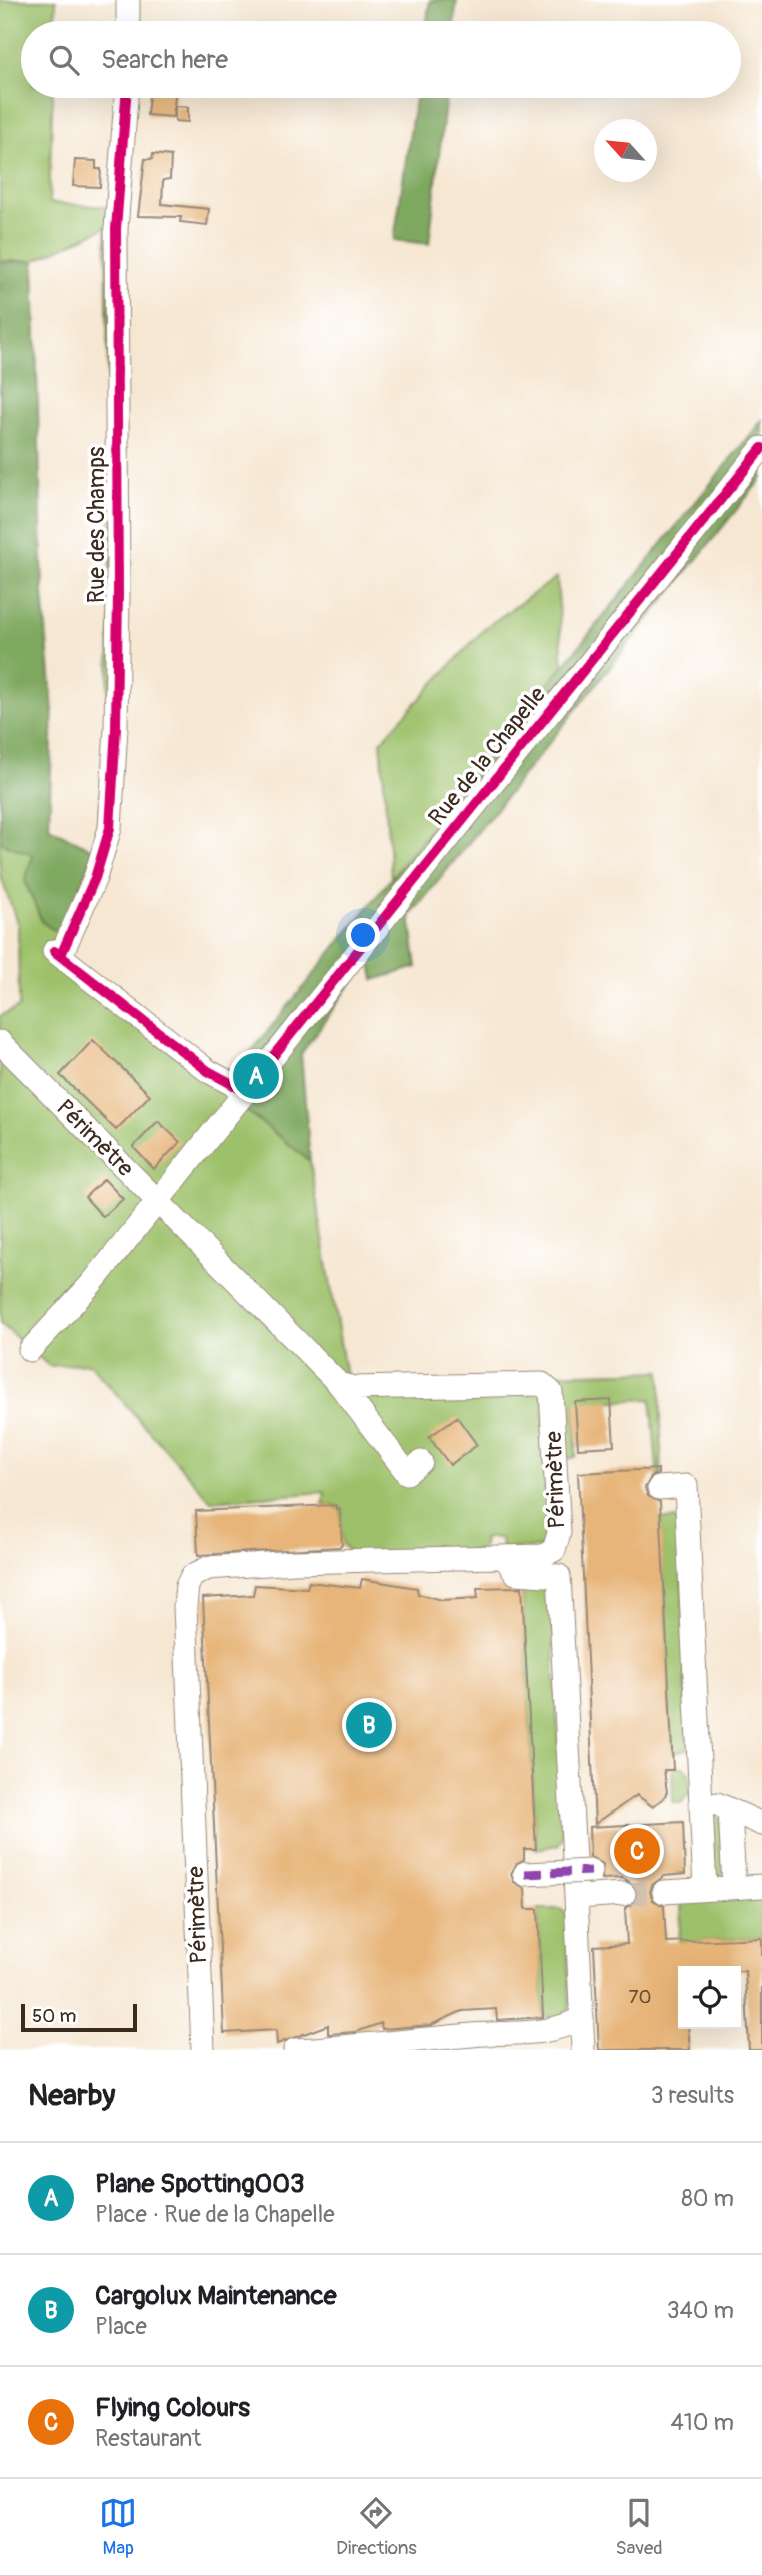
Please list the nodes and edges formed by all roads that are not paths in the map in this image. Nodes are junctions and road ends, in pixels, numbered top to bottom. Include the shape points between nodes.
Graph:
1 (128, 0) edge
2 (128, 21) edge
3 (126, 98) edge
4 (762, 448) edge
5 (0, 1042) edge
6 (245, 1091) junction
7 (157, 1201) junction
8 (30, 1350) dead end
9 (339, 1384) junction
10 (421, 1462) dead end
11 (659, 1488) dead end
12 (506, 1560) junction
13 (700, 1793) junction
14 (730, 1810) junction
15 (762, 1824) edge
16 (591, 1871) dead end
17 (525, 1874) dead end
18 (762, 1886) edge
19 (734, 1887) junction
20 (705, 1889) junction
21 (664, 1892) tunnel mouth
22 (624, 1894) tunnel mouth
23 (576, 1897) junction
24 (582, 2018) junction
25 (557, 2040) edge
26 (202, 2050) edge
27 (295, 2050) edge
28 (583, 2050) edge

1 - 2 street
3 - 6 street, Rue des Champs via 116,229 118,594 110,828 95,878 57,953 208,1071
4 - 6 street, Rue de la Chapelle
5 - 7 street, Périmètre
6 - 7 street, Rue de la Chapelle
7 - 8 street, Rue de la Chapelle via 125,1223 92,1283
7 - 9 street, Périmètre
9 - 10 street via 407,1473
9 - 12 street, Périmètre via 354,1388 542,1384 551,1392 559,1532 554,1550 543,1556
11 - 13 street via 686,1486
12 - 23 street via 516,1573 559,1577
12 - 26 street, Périmètre via 294,1562 208,1567 192,1576 185,1606
13 - 14 street
13 - 20 street
14 - 15 street
14 - 19 street
16 - 17 street, bridge
18 - 19 street
19 - 20 street
20 - 21 street
22 - 23 street
23 - 24 street
24 - 25 street
24 - 28 street
25 - 27 street

